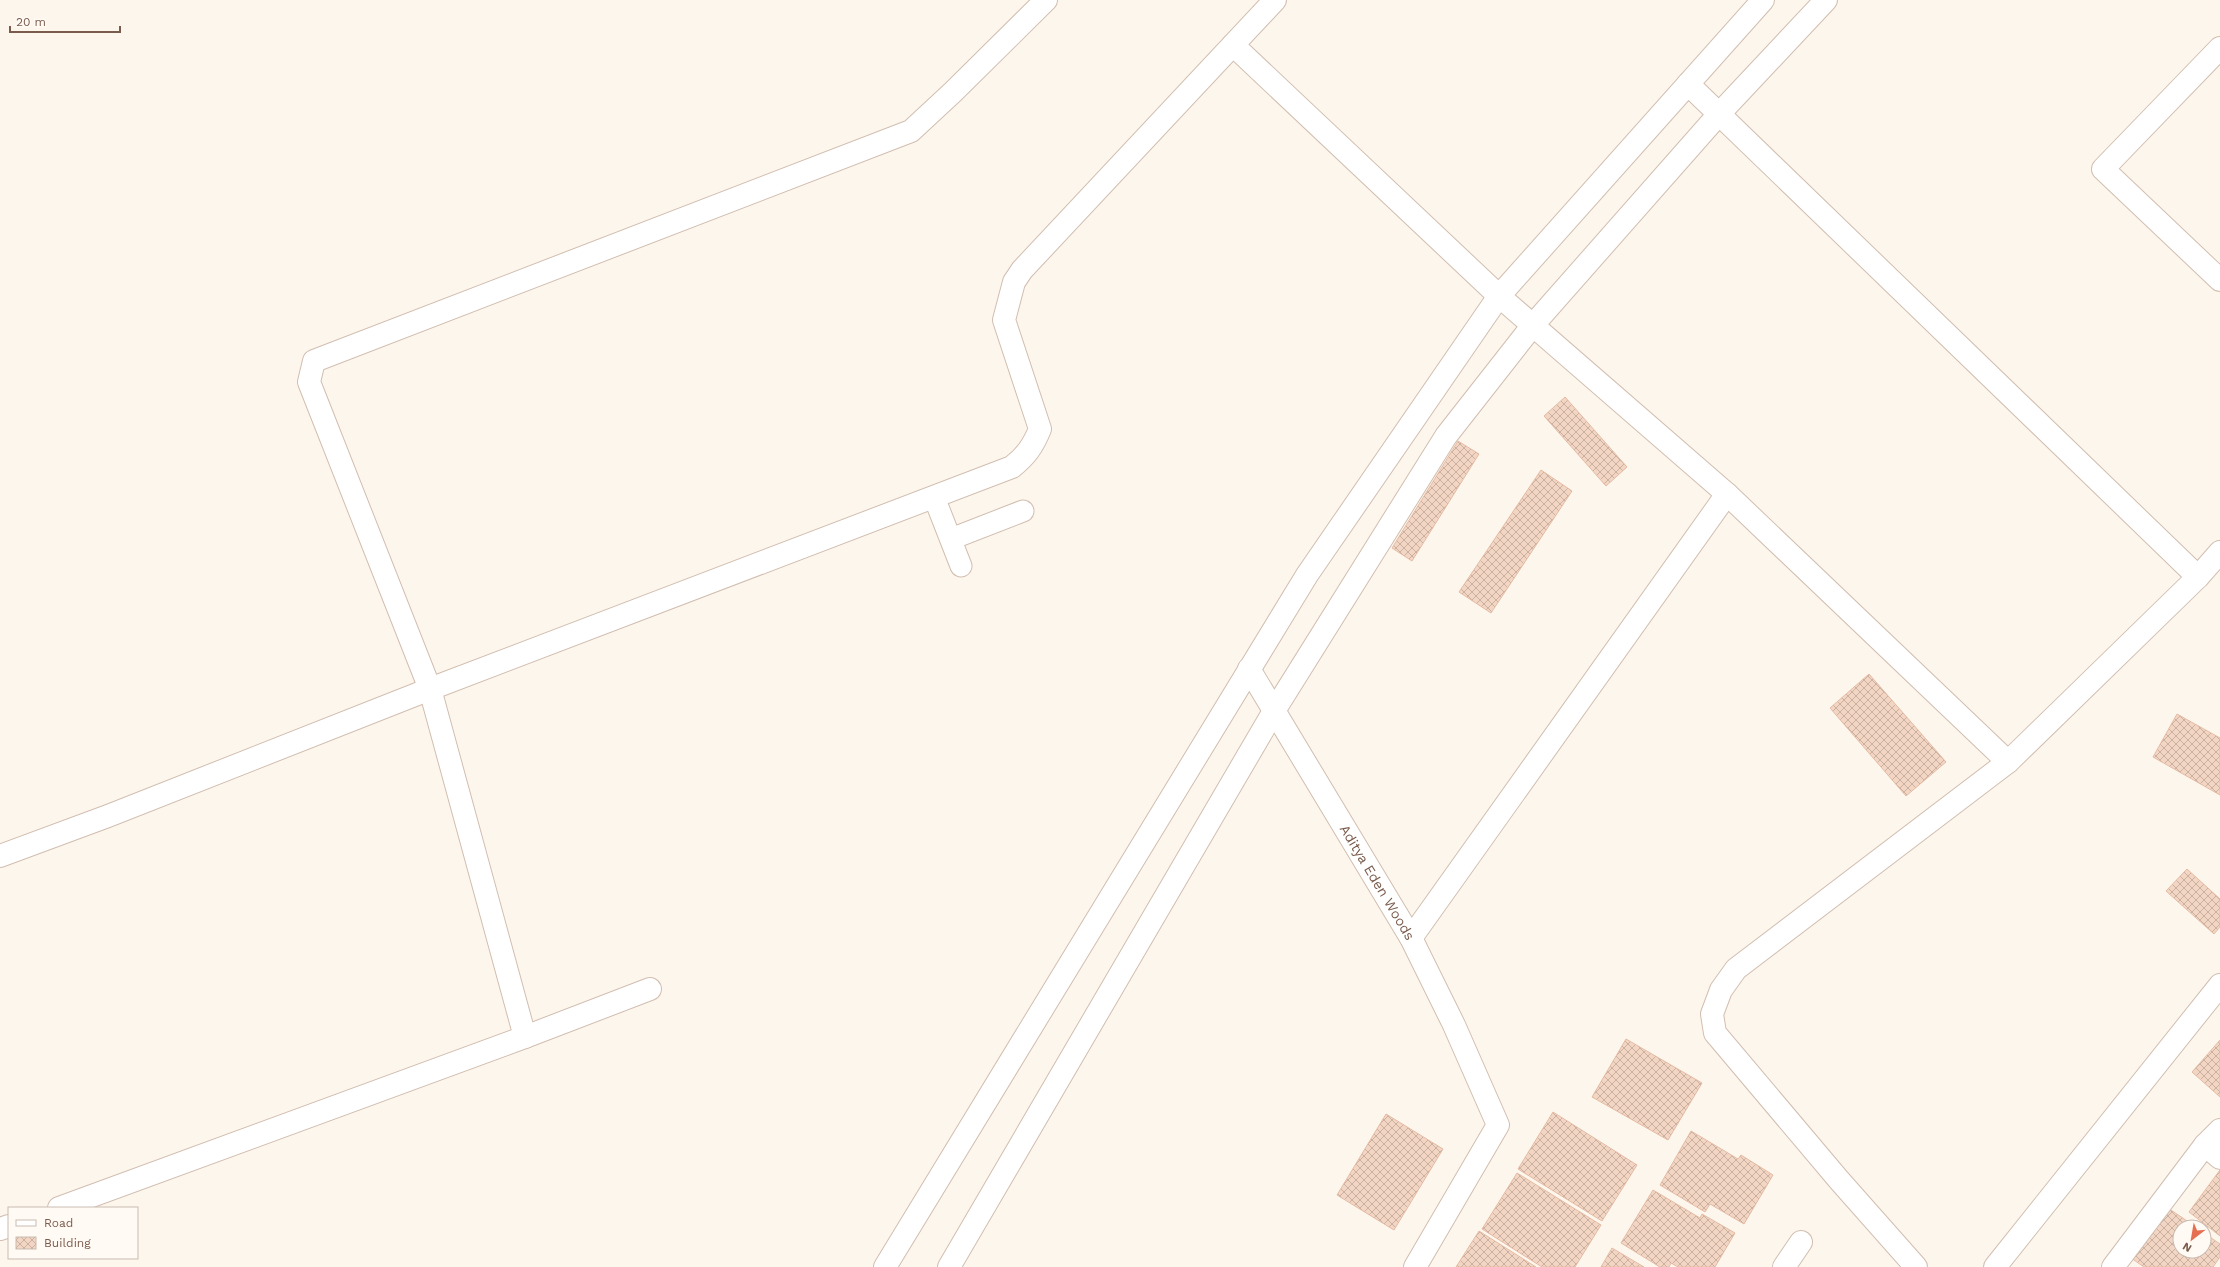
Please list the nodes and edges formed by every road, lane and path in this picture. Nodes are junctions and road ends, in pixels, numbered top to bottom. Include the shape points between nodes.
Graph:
1 (1046, 0) edge
2 (1275, 0) edge
3 (1763, 0) edge
4 (1826, 0) edge
5 (1233, 46) junction
6 (2220, 48) edge
7 (1688, 84) junction
8 (1719, 114) junction
9 (2220, 280) edge
10 (1499, 296) junction
11 (1533, 325) junction
12 (1726, 494) junction
13 (934, 496) junction
14 (1023, 511) dead end
15 (950, 539) junction
16 (2220, 552) edge
17 (961, 566) dead end
18 (2198, 577) junction
19 (1249, 669) junction
20 (430, 689) junction
21 (1274, 711) junction
22 (2008, 762) junction
23 (0, 856) edge
24 (1411, 938) junction
25 (2220, 985) edge
26 (650, 989) dead end
27 (525, 1038) junction
28 (2220, 1130) edge
29 (2212, 1151) edge
30 (62, 1207) edge
31 (1801, 1242) dead end
32 (885, 1267) edge
33 (949, 1267) edge
34 (1415, 1267) edge
35 (1784, 1267) edge
36 (1916, 1267) edge
37 (1995, 1267) edge
38 (2113, 1267) edge

1 - 20 street via 911,131 314,361 309,382
2 - 5 street
3 - 7 street
4 - 8 street
5 - 10 street
5 - 13 street via 1022,270 1014,282 1004,320 1040,429 1033,446 1023,459 1012,467
6 - 9 street via 2103,169
7 - 8 street
7 - 10 street
8 - 11 street
8 - 18 street
10 - 11 street
10 - 19 street via 1307,575
11 - 12 street
11 - 21 street via 1446,436
12 - 22 street
12 - 24 street
13 - 15 lane
13 - 20 street
14 - 15 lane
15 - 17 lane
16 - 18 street
18 - 22 street
19 - 21 street, Aditya Eden Woods
19 - 32 street
20 - 23 street
20 - 27 street
21 - 24 street, Aditya Eden Woods
21 - 33 street
22 - 36 street via 1736,969 1721,990 1712,1014 1715,1033
24 - 34 street, Aditya Eden Woods via 1490,1103 1498,1125
25 - 37 street
26 - 27 street
27 - 30 street
28 - 29 street
29 - 38 street
31 - 35 street

